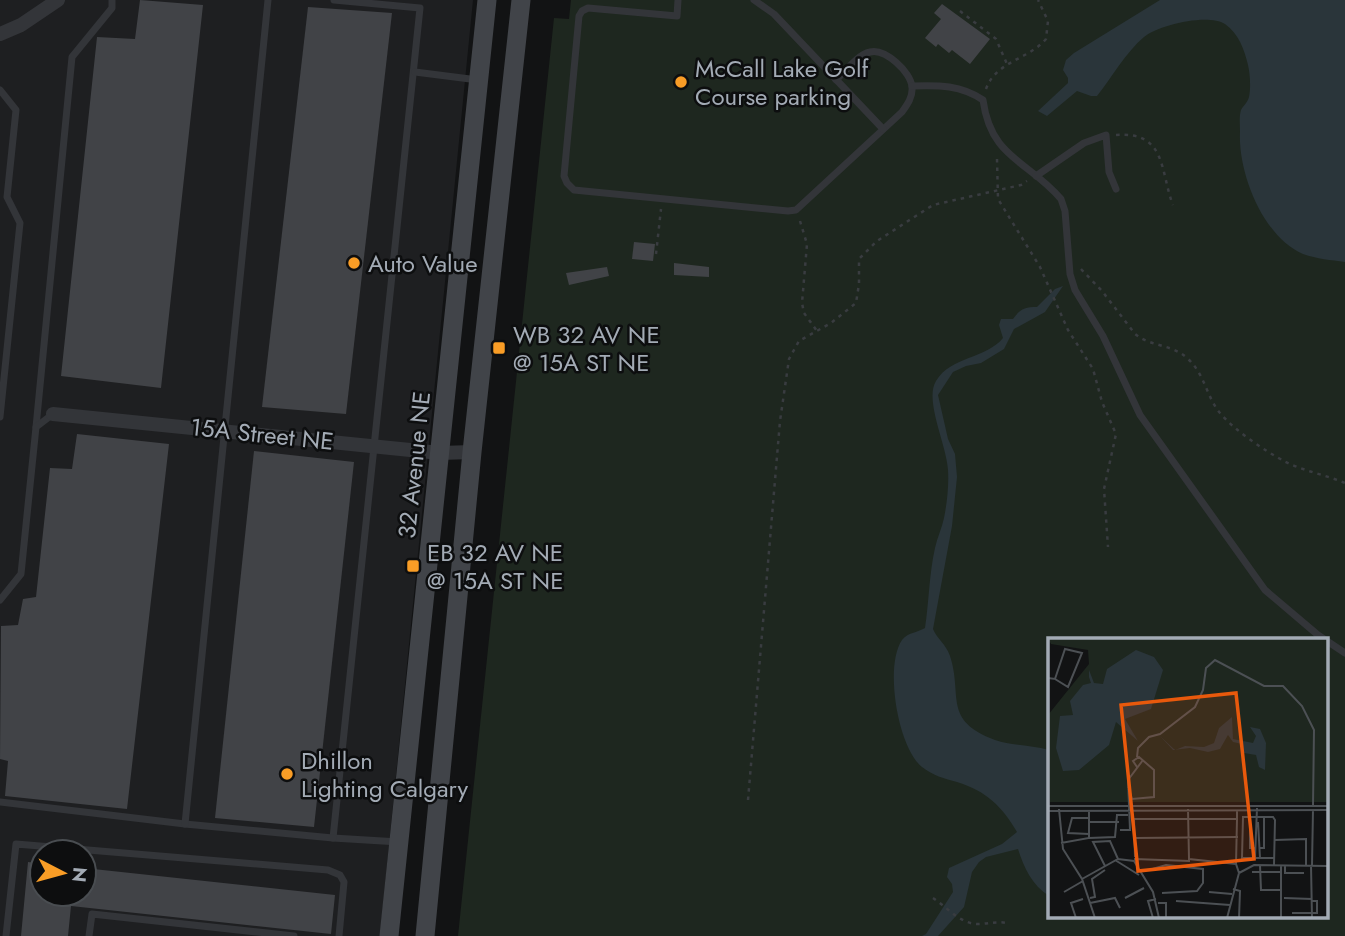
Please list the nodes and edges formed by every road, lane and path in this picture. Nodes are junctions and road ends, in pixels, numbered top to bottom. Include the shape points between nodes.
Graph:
1 (58, 0) edge
2 (112, 0) edge
3 (268, 0) edge
4 (334, 0) edge
5 (487, 0) edge
6 (522, 0) edge
7 (678, 0) edge
8 (754, 0) edge
9 (1038, 0) edge
10 (960, 11) dead end
11 (0, 34) edge
12 (1007, 64) junction
13 (415, 72) junction
14 (478, 80) junction
15 (836, 80) junction
16 (912, 86) junction
17 (0, 90) edge
18 (983, 100) junction
19 (883, 129) junction
20 (1106, 135) junction
21 (997, 142) junction
22 (1036, 176) junction
23 (1116, 189) dead end
24 (997, 191) junction
25 (1172, 205) dead end
26 (796, 210) junction
27 (660, 218) dead end
28 (1068, 253) junction
29 (656, 254) dead end
30 (817, 331) junction
31 (53, 414) joint
32 (0, 416) edge
33 (36, 427) junction
34 (226, 431) junction
35 (375, 445) junction
36 (472, 452) junction
37 (440, 453) junction
38 (1345, 483) edge
39 (1108, 547) dead end
40 (0, 600) edge
41 (1322, 638) edge
42 (1328, 642) edge
43 (1345, 653) edge
44 (748, 800) dead end
45 (0, 802) edge
46 (185, 824) junction
47 (333, 838) junction
48 (399, 842) junction
49 (933, 898) dead end
50 (1007, 923) dead end
51 (6, 936) edge
52 (89, 936) edge
53 (294, 936) edge
54 (339, 936) edge
55 (389, 936) edge
56 (425, 936) edge

1 - 11 street
2 - 33 lane via 112,8 72,57
3 - 34 lane
4 - 13 lane via 420,8
5 - 14 main road, 32 Avenue NE
6 - 36 main road
7 - 26 lane via 677,16 582,10 564,176 567,183 574,190
8 - 15 lane via 774,14
9 - 12 path via 1048,21 1046,39
10 - 12 path via 996,39
12 - 18 path via 989,82
13 - 14 lane
13 - 35 lane
14 - 37 main road, 32 Avenue NE
15 - 16 lane via 866,52 876,51 892,60
15 - 19 lane
16 - 18 lane via 945,85
16 - 19 lane via 910,101
17 - 32 lane via 16,110 8,197 20,223
18 - 21 lane
19 - 26 lane
20 - 22 lane via 1084,143
20 - 23 lane via 1109,172
20 - 25 path via 1135,135 1152,145 1159,154
21 - 22 lane
21 - 24 path
22 - 24 path
22 - 28 lane via 1061,199
24 - 30 path via 933,205 877,241 859,259 856,303
24 - 39 path via 1093,369 1116,434 1104,489
26 - 30 path via 807,244 802,303
27 - 29 path
28 - 38 path via 1135,334 1188,359 1205,380 1222,416 1286,462
28 - 41 lane via 1075,290 1103,336 1140,415 1265,590
30 - 44 path via 799,341 789,359
31 - 33 lane
31 - 34 street, 15A Street NE
33 - 40 lane via 21,573
34 - 35 street, 15A Street NE
34 - 46 lane
35 - 37 street, 15A Street NE
35 - 47 lane
36 - 37 street, 15A Street NE
36 - 56 main road
37 - 48 main road, 32 Avenue NE
42 - 43 lane
45 - 46 lane
46 - 47 lane
47 - 48 lane
48 - 55 main road, 32 Avenue NE
49 - 50 path via 961,920
51 - 54 lane via 16,844 328,870 345,881
52 - 53 lane via 92,914

